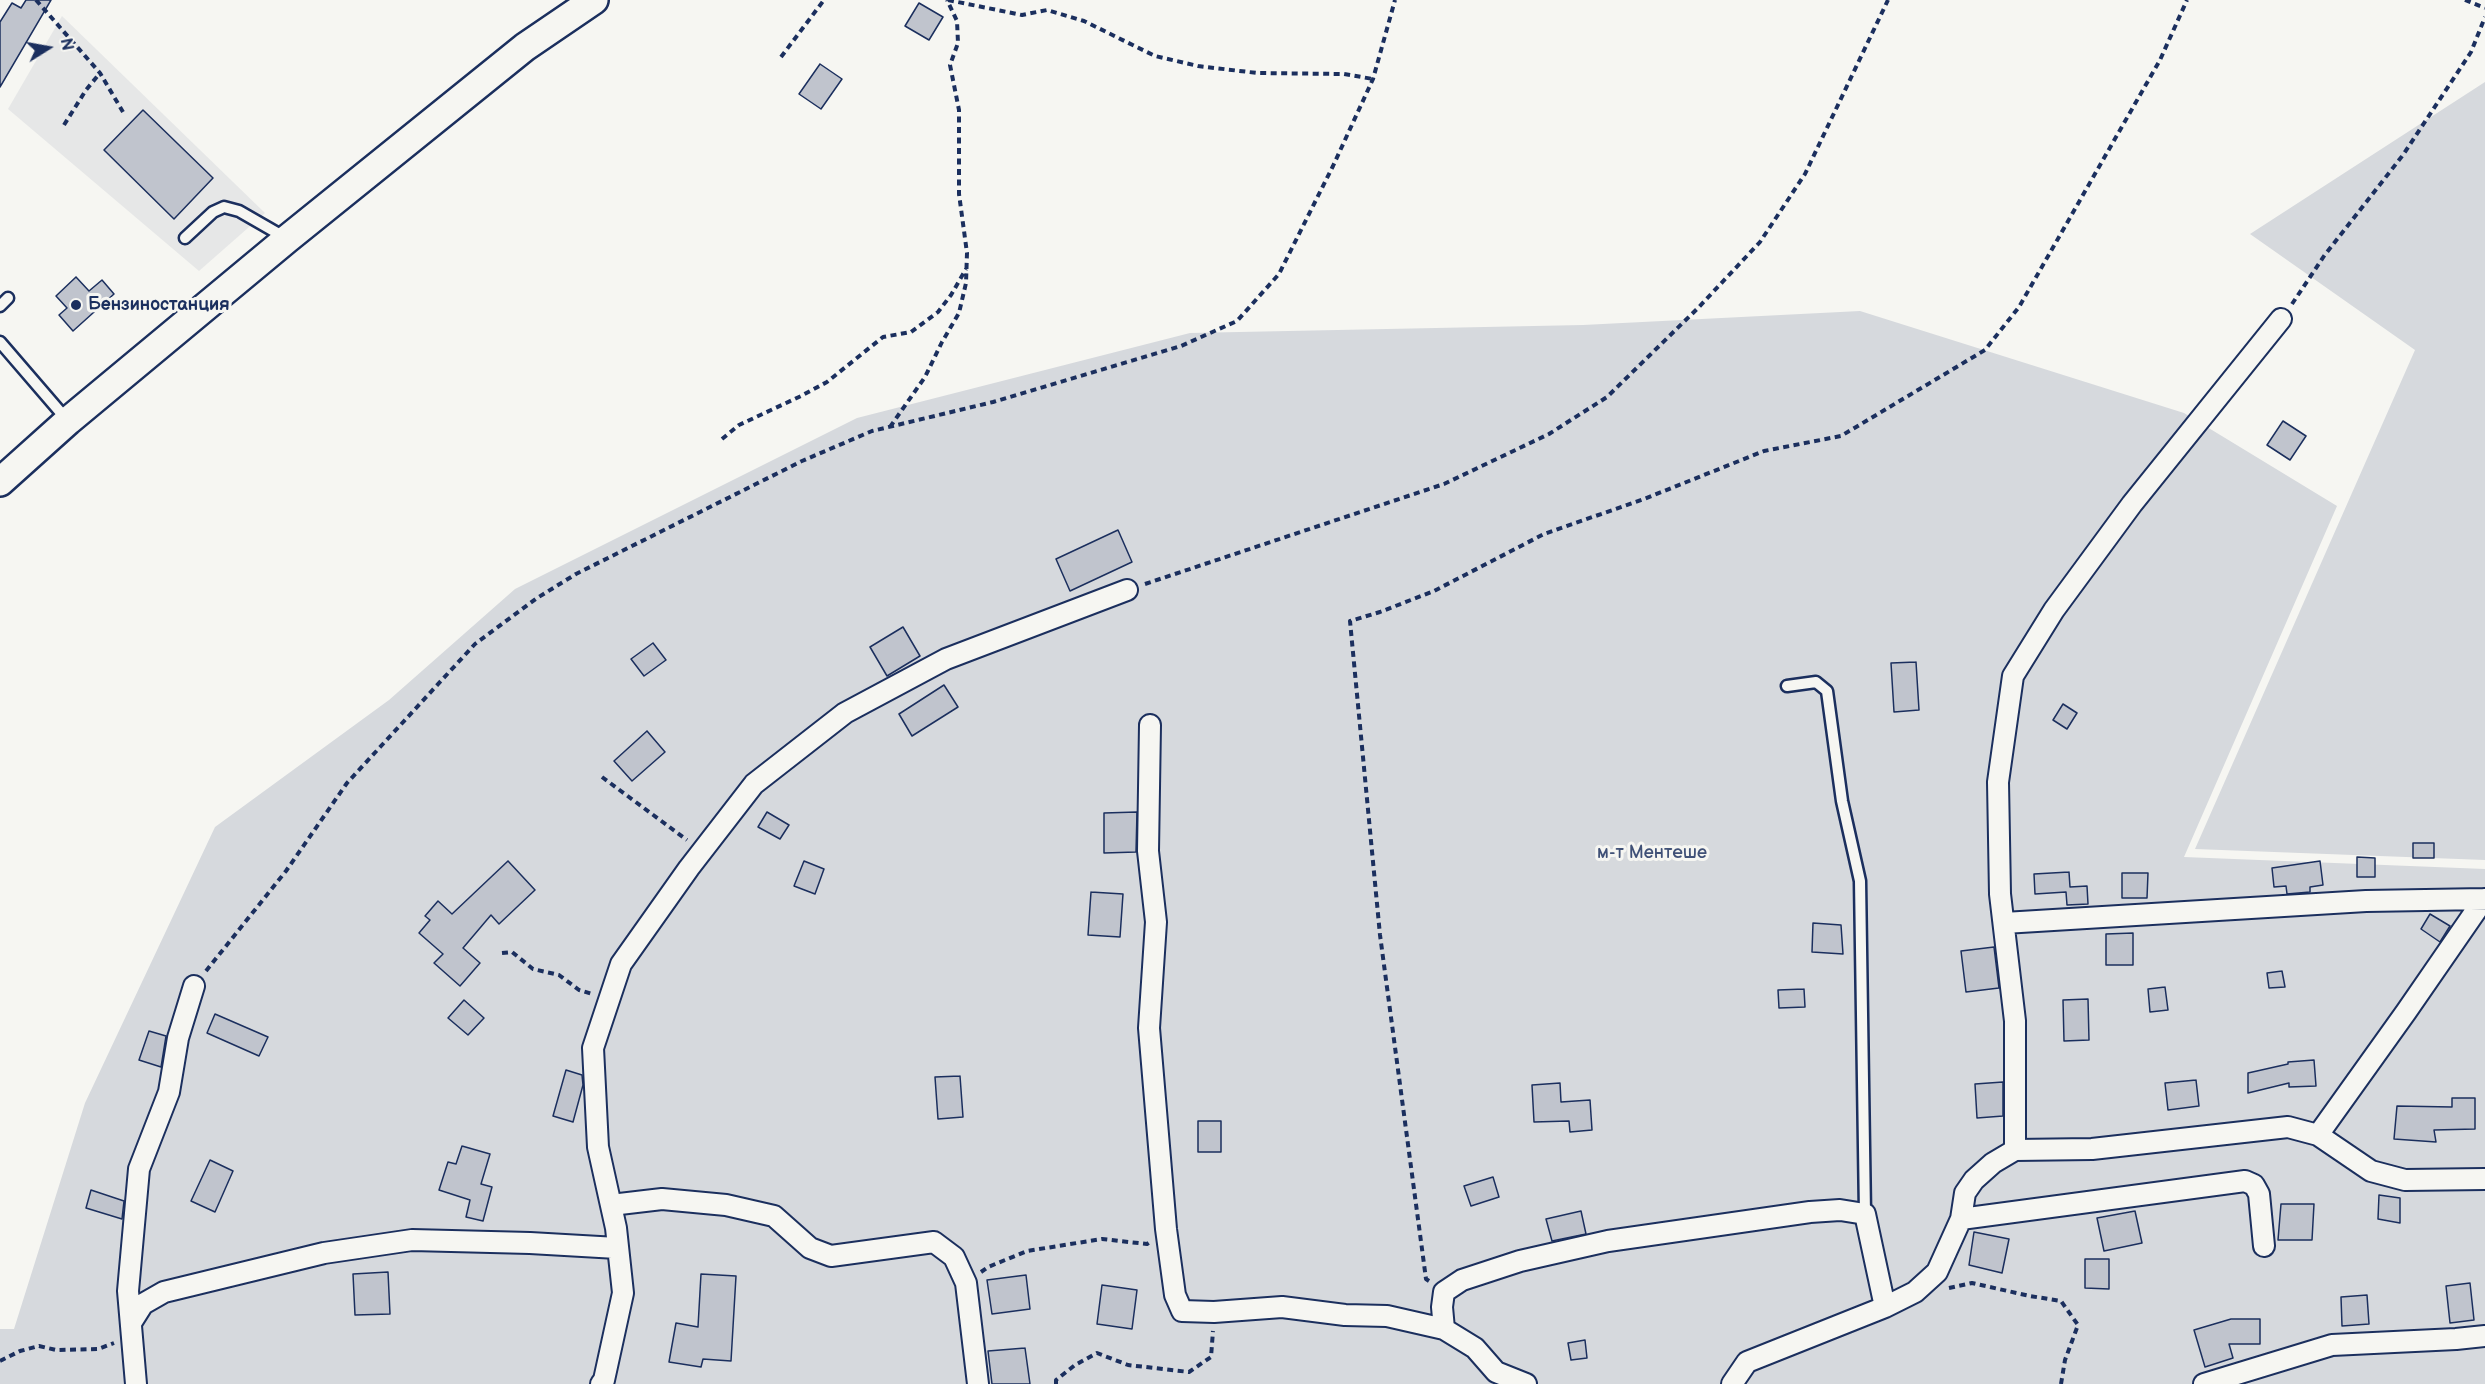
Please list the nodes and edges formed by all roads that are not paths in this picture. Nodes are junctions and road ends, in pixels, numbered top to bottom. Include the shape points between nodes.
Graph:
1 (594, 0) edge
2 (185, 238) dead end
3 (286, 239) junction
4 (2281, 319) road end
5 (0, 342) edge
6 (68, 421) junction
7 (10, 466) edge
8 (0, 482) edge
9 (1127, 590) road end
10 (1787, 686) dead end
11 (1150, 725) dead end
12 (2484, 899) edge
13 (2004, 923) junction
14 (194, 986) road end
15 (2318, 1135) junction
16 (2015, 1150) junction
17 (2485, 1179) edge
18 (611, 1205) junction
19 (1865, 1214) junction
20 (1961, 1219) junction
21 (2264, 1246) dead end
22 (617, 1248) junction
23 (1885, 1307) junction
24 (1444, 1329) junction
25 (131, 1330) junction
26 (2485, 1336) edge
27 (136, 1384) edge
28 (601, 1384) edge
29 (978, 1384) edge
30 (1526, 1384) edge
31 (1732, 1384) edge
32 (2204, 1384) edge

1 - 3 main road via 525,47
2 - 3 lane via 224,207 239,211
3 - 6 main road
4 - 13 street via 2132,504 2054,610 2013,676 1998,782
5 - 6 lane
6 - 7 main road
7 - 8 main road
9 - 18 street via 946,659 845,713 754,784 621,964 593,1048 598,1147
10 - 19 lane via 1816,682 1827,691 1842,801 1860,881
11 - 24 street via 1148,851 1156,922 1149,1028 1166,1229 1175,1294 1182,1311 1282,1307 1387,1316
12 - 13 street via 2366,901
12 - 15 street
13 - 16 street via 2015,1021
14 - 25 street via 178,1038 169,1092 140,1168 128,1291
15 - 16 street via 2288,1127 2092,1149
15 - 17 street via 2371,1171 2405,1180
16 - 20 street via 1974,1180 1965,1193
18 - 22 street
18 - 29 street via 662,1199 726,1205 774,1216 810,1248 831,1256 934,1242 954,1257 966,1283
19 - 23 street
19 - 24 street via 1840,1210 1810,1212 1608,1241 1520,1261 1462,1280 1444,1292
20 - 21 street via 2245,1181 2254,1185 2259,1194
20 - 23 street via 1937,1272 1915,1292
22 - 25 street via 412,1240 324,1252 164,1292 143,1304
22 - 28 street via 623,1293
23 - 31 street via 1747,1362
24 - 30 street via 1475,1348 1496,1372
25 - 27 street
26 - 32 street via 2332,1345

